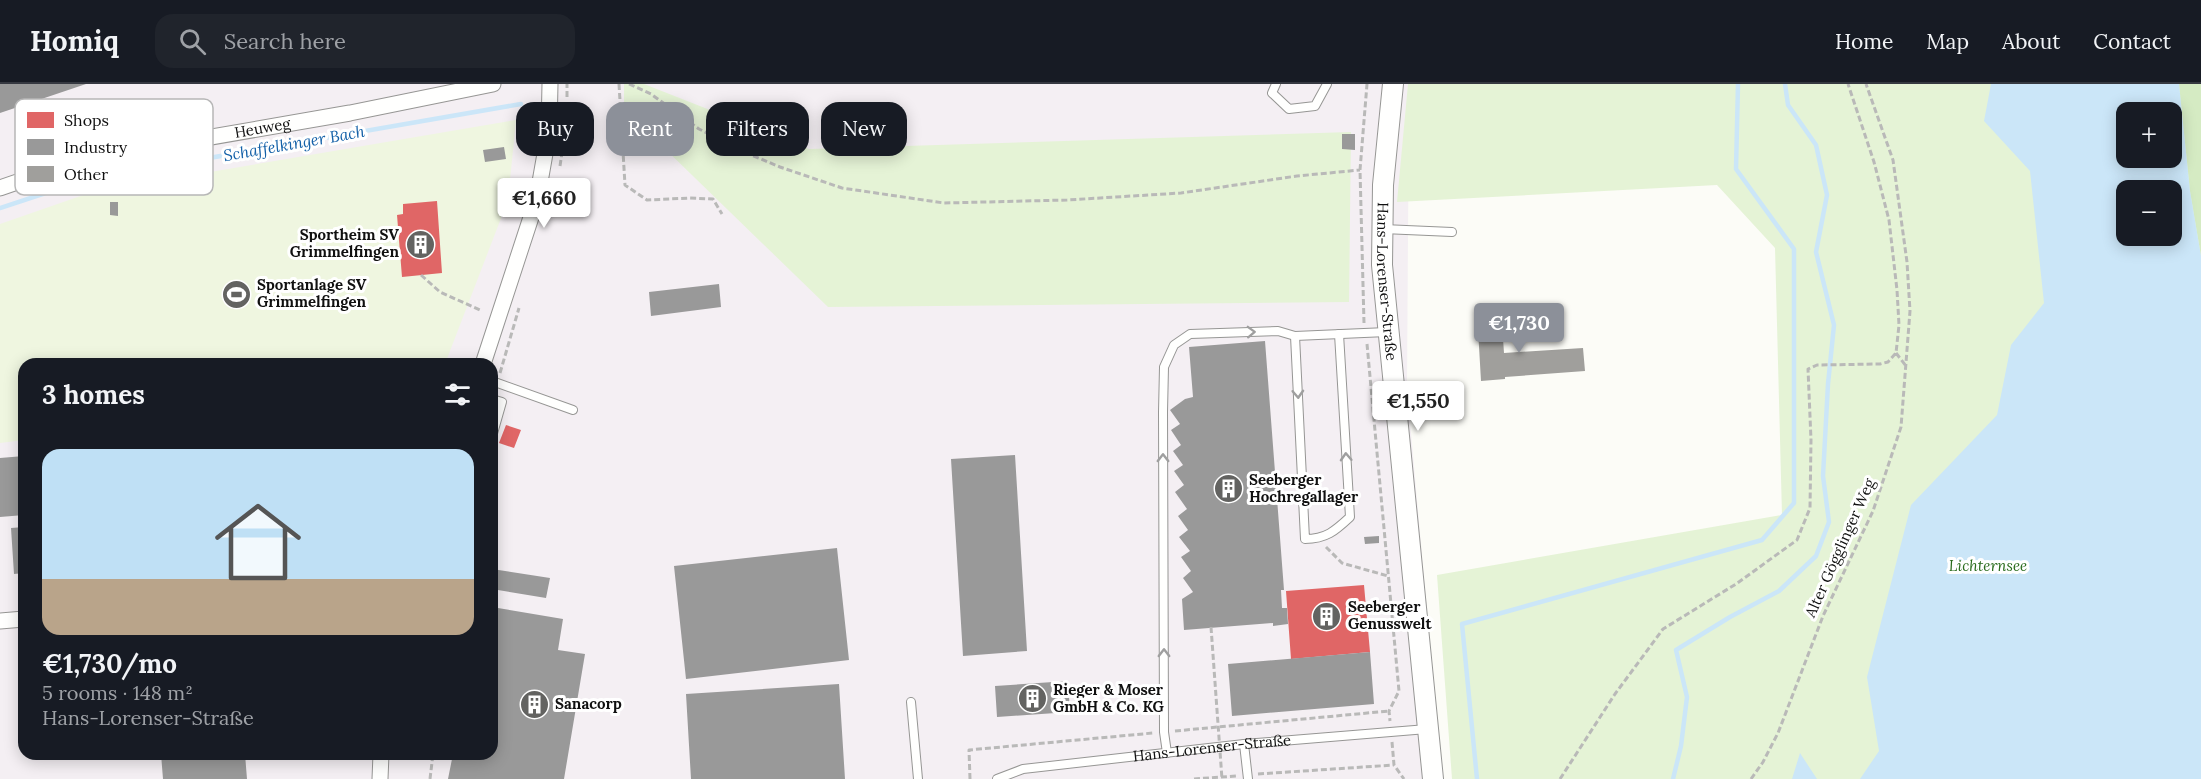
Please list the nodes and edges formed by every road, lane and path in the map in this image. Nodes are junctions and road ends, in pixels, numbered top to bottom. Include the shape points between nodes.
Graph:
1 (493, 84) edge
2 (550, 84) edge
3 (619, 84) edge
4 (629, 84) edge
5 (1276, 84) edge
6 (1328, 84) edge
7 (1367, 84) edge
8 (1393, 84) edge
9 (1848, 84) edge
10 (1866, 84) edge
11 (477, 86) edge
12 (213, 137) edge
13 (1360, 170) junction
14 (15, 183) edge
15 (0, 188) edge
16 (722, 214) dead end
17 (1382, 229) junction
18 (1452, 232) dead end
19 (421, 275) dead end
20 (480, 310) dead end
21 (1389, 332) junction
22 (1339, 334) junction
23 (1366, 334) junction
24 (1295, 336) junction
25 (1896, 353) junction
26 (485, 358) edge
27 (1907, 368) junction
28 (498, 383) edge
29 (498, 401) edge
30 (573, 411) dead end
31 (498, 416) edge
32 (1319, 539) junction
33 (1388, 576) junction
34 (18, 620) edge
35 (0, 621) edge
36 (1211, 627) dead end
37 (911, 702) dead end
38 (1429, 729) junction
39 (1390, 731) junction
40 (1244, 744) junction
41 (1167, 753) junction
42 (381, 760) edge
43 (432, 760) edge
44 (1394, 765) junction
45 (1248, 777) edge
46 (380, 779) edge
47 (430, 779) edge
48 (918, 779) edge
49 (997, 779) edge
50 (1194, 779) edge
51 (1222, 779) edge
52 (1404, 779) edge
53 (1433, 779) edge
54 (1560, 779) edge
55 (1751, 779) edge

1 - 11 street, Heuweg
2 - 26 street via 549,131 537,199
3 - 16 path via 625,185 647,200 713,199
4 - 13 path via 651,94 699,129 780,167 842,188 944,203 1181,193
5 - 6 lane via 1272,93 1288,109 1315,106
7 - 13 path
8 - 17 street, Hans-Lorenser-Straße
9 - 25 path via 1889,220 1899,325
10 - 27 path, Alter Gögglinger Weg via 1893,160 1911,311
11 - 12 street, Heuweg
13 - 23 path
14 - 15 street, Heuweg
17 - 18 lane
17 - 21 street, Hans-Lorenser-Straße
19 - 20 path via 440,292
21 - 23 lane
21 - 38 street, Hans-Lorenser-Straße
22 - 23 lane
22 - 24 lane
32 -> 22 lane via 1332,534 1350,517
23 - 33 path
24 -> 32 lane via 1305,539
41 -> 24 lane via 1164,367 1174,345 1190,334 1278,331
25 - 27 path
25 - 54 path via 1880,364 1817,365 1808,369 1810,508 1797,540 1663,629
27 - 55 path, Alter Gögglinger Weg via 1901,427 1874,511 1823,616 1773,743
28 - 30 lane
29 - 31 lane via 502,402
32 - 33 path via 1342,563
33 - 39 path via 1399,691 1389,711
34 - 35 street
36 - 51 path, bridge
37 - 48 lane
38 - 39 lane, Hans-Lorenser-Straße
38 - 53 street, Hans-Lorenser-Straße
39 - 40 lane, Hans-Lorenser-Straße
39 - 44 path
40 - 41 lane, Hans-Lorenser-Straße
40 - 45 lane
41 - 49 lane, Hans-Lorenser-Straße via 1023,769
42 - 46 street
43 - 47 path
44 - 45 path
44 - 52 path
45 - 50 path

